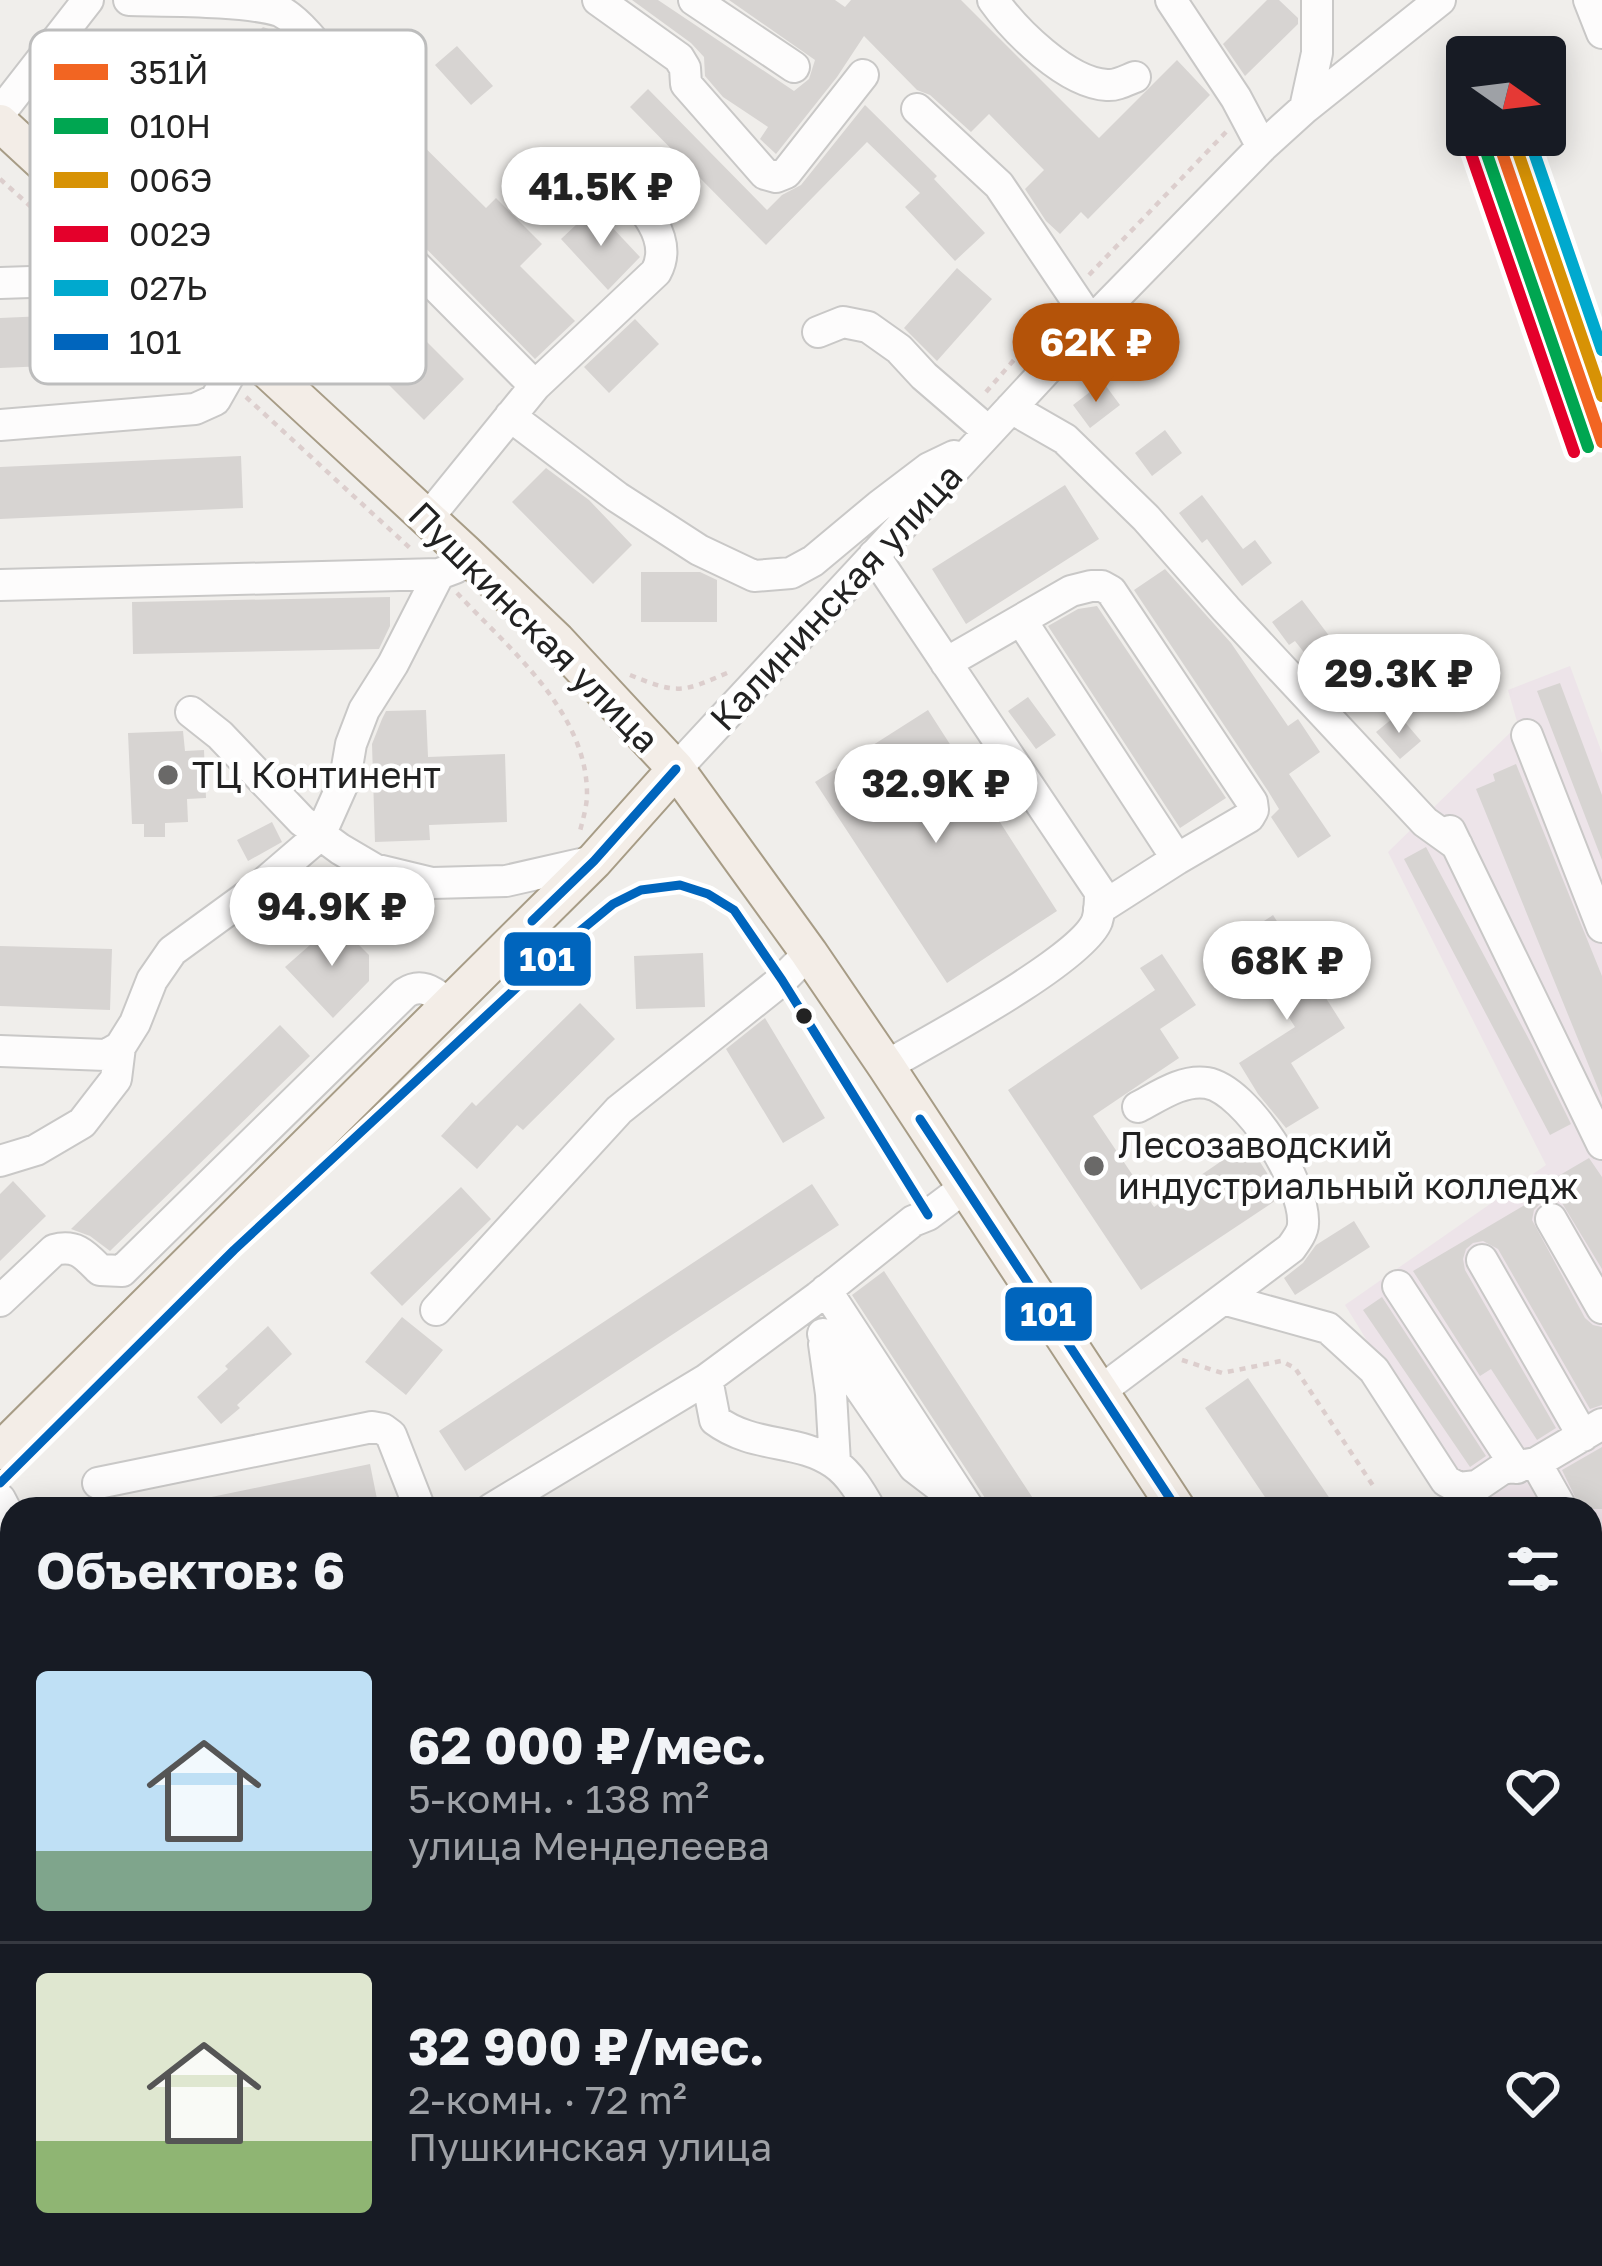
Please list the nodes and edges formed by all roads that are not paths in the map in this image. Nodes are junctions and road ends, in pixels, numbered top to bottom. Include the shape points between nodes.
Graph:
1 (88, 0) edge
2 (129, 0) edge
3 (598, 0) edge
4 (694, 0) edge
5 (993, 0) edge
6 (1171, 0) edge
7 (1317, 0) edge
8 (1441, 0) edge
9 (1589, 0) edge
10 (65, 30) edge
11 (301, 30) edge
12 (1602, 33) edge
13 (794, 68) dead end
14 (30, 74) edge
15 (863, 75) dead end
16 (1135, 77) dead end
17 (1305, 108) junction
18 (917, 109) dead end
19 (0, 113) edge
20 (0, 123) edge
21 (1262, 147) junction
22 (30, 151) edge
23 (602, 164) dead end
24 (426, 276) edge
25 (30, 282) edge
26 (0, 283) edge
27 (1090, 322) junction
28 (818, 332) dead end
29 (223, 384) edge
30 (280, 384) edge
31 (535, 386) junction
32 (1011, 408) junction
33 (510, 416) junction
34 (0, 425) edge
35 (978, 430) junction
36 (428, 519) junction
37 (874, 555) junction
38 (452, 564) junction
39 (0, 585) edge
40 (1021, 620) junction
41 (946, 663) junction
42 (191, 712) dead end
43 (1526, 735) dead end
44 (676, 769) junction
45 (320, 835) junction
46 (1177, 859) junction
47 (594, 861) junction
48 (1100, 909) junction
49 (1602, 927) edge
50 (809, 953) junction
51 (448, 1003) junction
52 (120, 1047) junction
53 (0, 1051) edge
54 (886, 1066) junction
55 (1138, 1107) dead end
56 (1600, 1135) edge
57 (0, 1161) edge
58 (964, 1188) junction
59 (1551, 1219) dead end
60 (1482, 1260) dead end
61 (1398, 1286) dead end
62 (826, 1290) junction
63 (1223, 1299) junction
64 (0, 1301) edge
65 (1602, 1308) edge
66 (436, 1310) dead end
67 (823, 1334) junction
68 (707, 1379) junction
69 (1099, 1392) junction
70 (1597, 1428) edge
71 (0, 1451) edge
72 (835, 1463) junction
73 (98, 1484) dead end
74 (1542, 1488) edge
75 (415, 1497) edge
76 (511, 1497) edge
77 (863, 1497) edge
78 (953, 1497) edge
79 (961, 1497) edge
80 (1169, 1497) edge

1 - 10 street
2 - 11 street via 244,2 282,12
3 - 15 street via 679,58 686,84 765,174 786,173
4 - 13 street
5 - 16 street via 1077,76 1110,86
6 - 21 street
7 - 17 street
8 - 17 street, Калининская улица
9 - 12 street
14 - 19 street
17 - 21 street, Калининская улица
18 - 27 street via 999,185
20 - 22 main road, Пушкинская улица
21 - 27 street, Калининская улица
23 - 31 street via 650,219 662,262
24 - 31 street
25 - 26 street
27 - 32 street, Калининская улица
28 - 35 street via 843,322 868,327
29 - 34 street via 196,410
30 - 36 main road, Пушкинская улица
31 - 33 street
32 - 35 street, Калининская улица
32 - 56 street via 1065,439 1413,810 1451,832
33 - 35 street via 633,508 754,576 813,561
33 - 36 street
35 - 37 street, Калининская улица
36 - 38 main road, Пушкинская улица
37 - 41 street
37 - 44 street, Калининская улица
38 - 39 street
38 - 44 main road, Пушкинская улица via 556,641
38 - 45 street via 364,710
40 - 41 street
40 - 46 street
40 - 46 street via 1081,587 1111,590 1252,802 1249,817
41 - 48 street via 1100,892
42 - 45 street
43 - 49 street
44 - 47 main road, Калининская улица
44 - 50 main road, Пушкинская улица
45 - 47 street via 374,869 432,883 506,881
45 - 52 street via 172,951
46 - 48 street
47 - 51 main road, Калининская улица
48 - 54 street via 1077,948
50 - 54 main road, Пушкинская улица
50 - 66 street via 619,1110
51 - 64 street via 421,987 405,993 122,1271 100,1270 66,1247
51 - 71 main road, Калининская улица
52 - 53 street via 106,1055
52 - 57 street via 116,1079 82,1123
54 - 58 main road, Пушкинская улица
55 - 63 street via 1190,1082 1231,1093 1269,1138 1300,1199 1304,1227 1291,1248
58 - 62 street
58 - 69 main road, Пушкинская улица
59 - 65 street
60 - 70 street
61 - 74 street
62 - 67 street
62 - 68 street
62 - 79 street
63 - 69 street
63 - 74 street via 1328,1328 1374,1370 1446,1481 1477,1486 1502,1469
67 - 72 street
67 - 78 street via 914,1467
68 - 72 street via 716,1420 735,1434
68 - 76 street
69 - 80 main road, Пушкинская улица
70 - 74 street
72 - 77 street
73 - 75 street via 372,1427 391,1436

